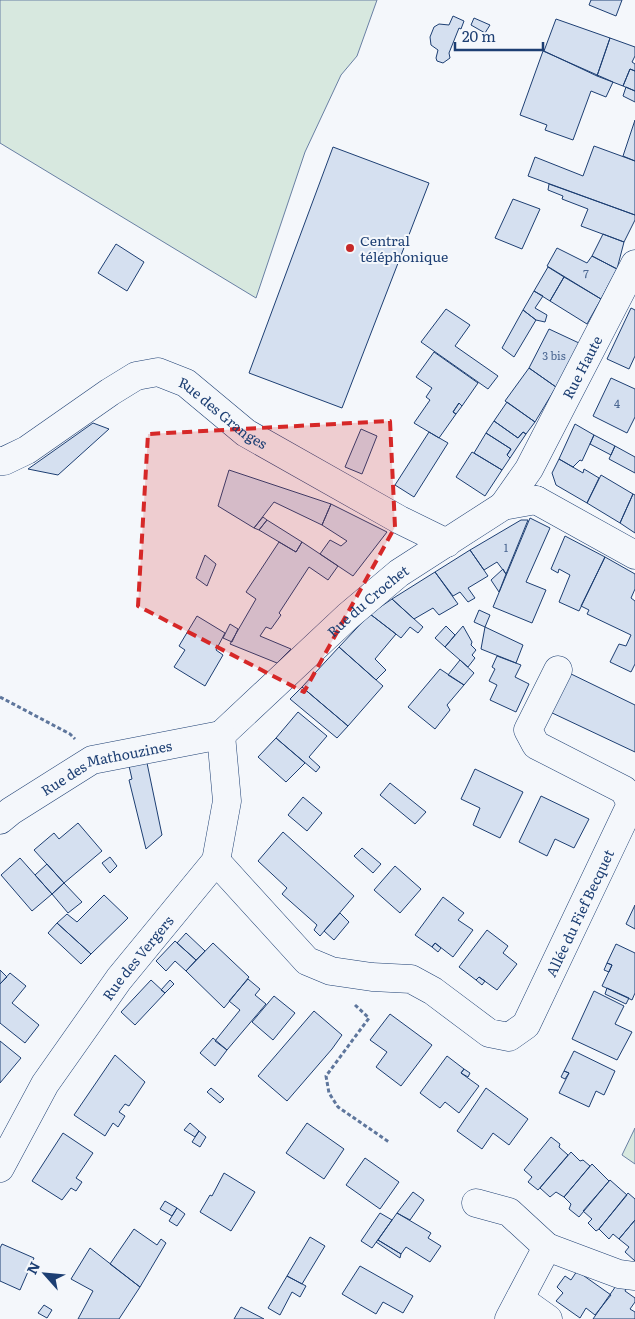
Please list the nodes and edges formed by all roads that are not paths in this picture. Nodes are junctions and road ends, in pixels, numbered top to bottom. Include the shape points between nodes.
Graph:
1 (635, 264) edge
2 (0, 460) edge
3 (529, 469) junction
4 (536, 500) junction
5 (503, 506) junction
6 (448, 543) junction
7 (635, 555) edge
8 (558, 670) dead end
9 (221, 735) junction
10 (0, 820) edge
11 (216, 861) junction
12 (0, 1168) edge
13 (476, 1203) dead end
14 (547, 1247) junction
15 (635, 1276) edge
16 (515, 1309) edge
17 (548, 1319) edge

1 - 3 street, Rue Haute
2 - 6 street, Rue des Granges via 28,450 136,376 158,372 186,383 246,433 400,520
3 - 4 street
3 - 5 street, Rue Haute
4 - 5 street, Rue du Crochet
4 - 7 street
5 - 6 street, Rue du Crochet
6 - 9 street, Rue du Crochet via 399,573 348,616
8 - 11 street, Allée du Fief Becquet via 528,730 536,745 624,790 632,804 526,1025 509,1037 489,1033 433,991 411,979 331,971 307,961
9 - 10 street, Rue des Mathouzines via 92,760
9 - 11 street, Rue des Vergers via 227,801
11 - 12 street, Rue des Vergers via 118,978 45,1084
13 - 14 street via 509,1212
14 - 15 street via 618,1274
14 - 16 street
16 - 17 street

